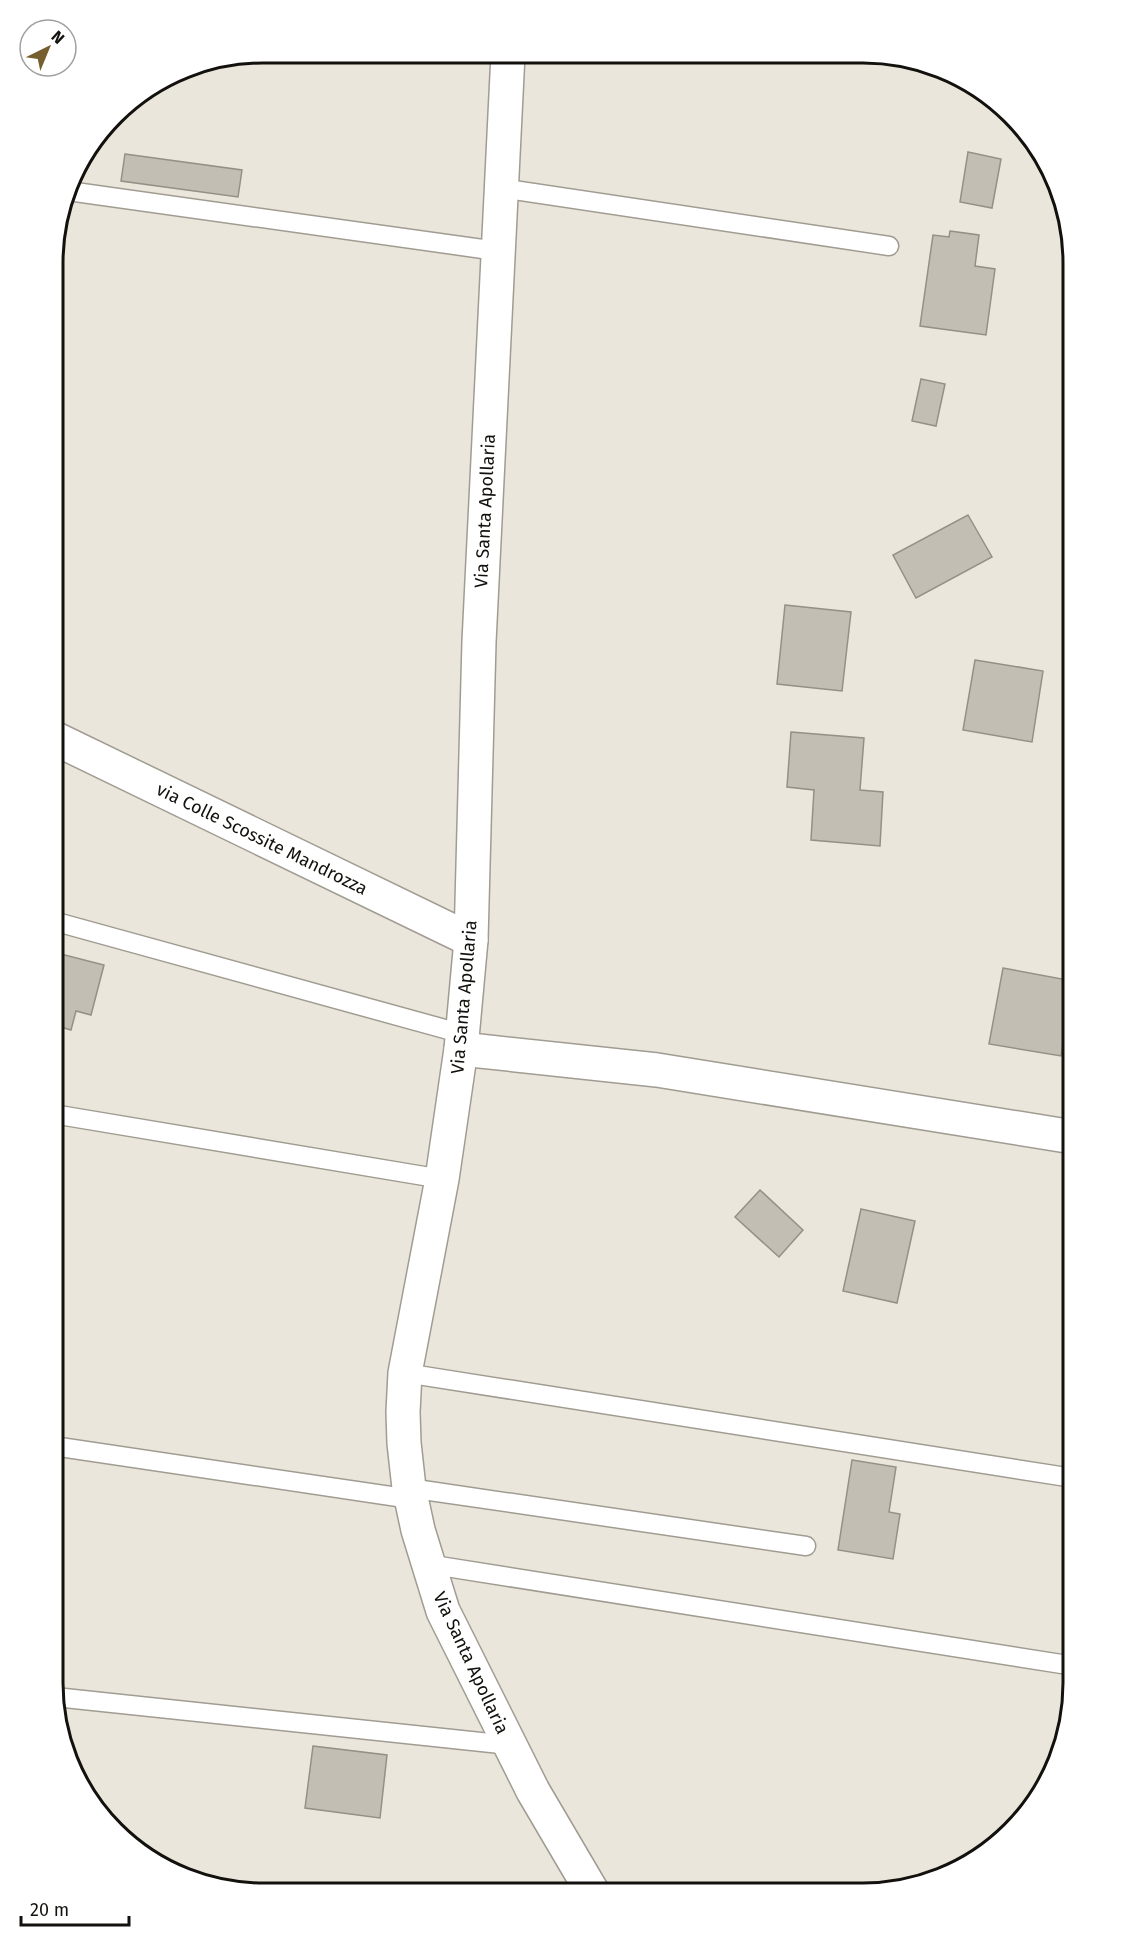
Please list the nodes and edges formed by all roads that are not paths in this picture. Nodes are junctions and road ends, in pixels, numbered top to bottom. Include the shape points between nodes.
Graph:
1 (508, 63) edge
2 (501, 188) junction
3 (76, 192) edge
4 (889, 246) dead end
5 (497, 251) junction
6 (63, 742) edge
7 (63, 924) edge
8 (471, 940) junction
9 (462, 1041) junction
10 (63, 1116) edge
11 (1063, 1135) edge
12 (442, 1179) junction
13 (405, 1373) junction
14 (63, 1447) edge
15 (1063, 1476) edge
16 (410, 1494) junction
17 (807, 1546) dead end
18 (427, 1564) junction
19 (1063, 1664) edge
20 (63, 1698) edge
21 (510, 1745) junction
22 (587, 1883) edge

1 - 2 street, Via Santa Apollaria
2 - 4 lane
2 - 5 street, Via Santa Apollaria
3 - 5 lane
5 - 8 street, Via Santa Apollaria via 479,642
6 - 8 street, via Colle Scossite Mandrozza
7 - 9 lane
8 - 9 street, Via Santa Apollaria
9 - 11 street
9 - 12 street, Via Santa Apollaria
10 - 12 lane
12 - 13 street, Via Santa Apollaria
13 - 15 lane
13 - 16 street, Via Santa Apollaria via 404,1443
14 - 16 lane
16 - 17 lane
16 - 18 street, Via Santa Apollaria
18 - 19 lane
18 - 21 street, Via Santa Apollaria via 453,1632
20 - 21 lane
21 - 22 street, Via Santa Apollaria

